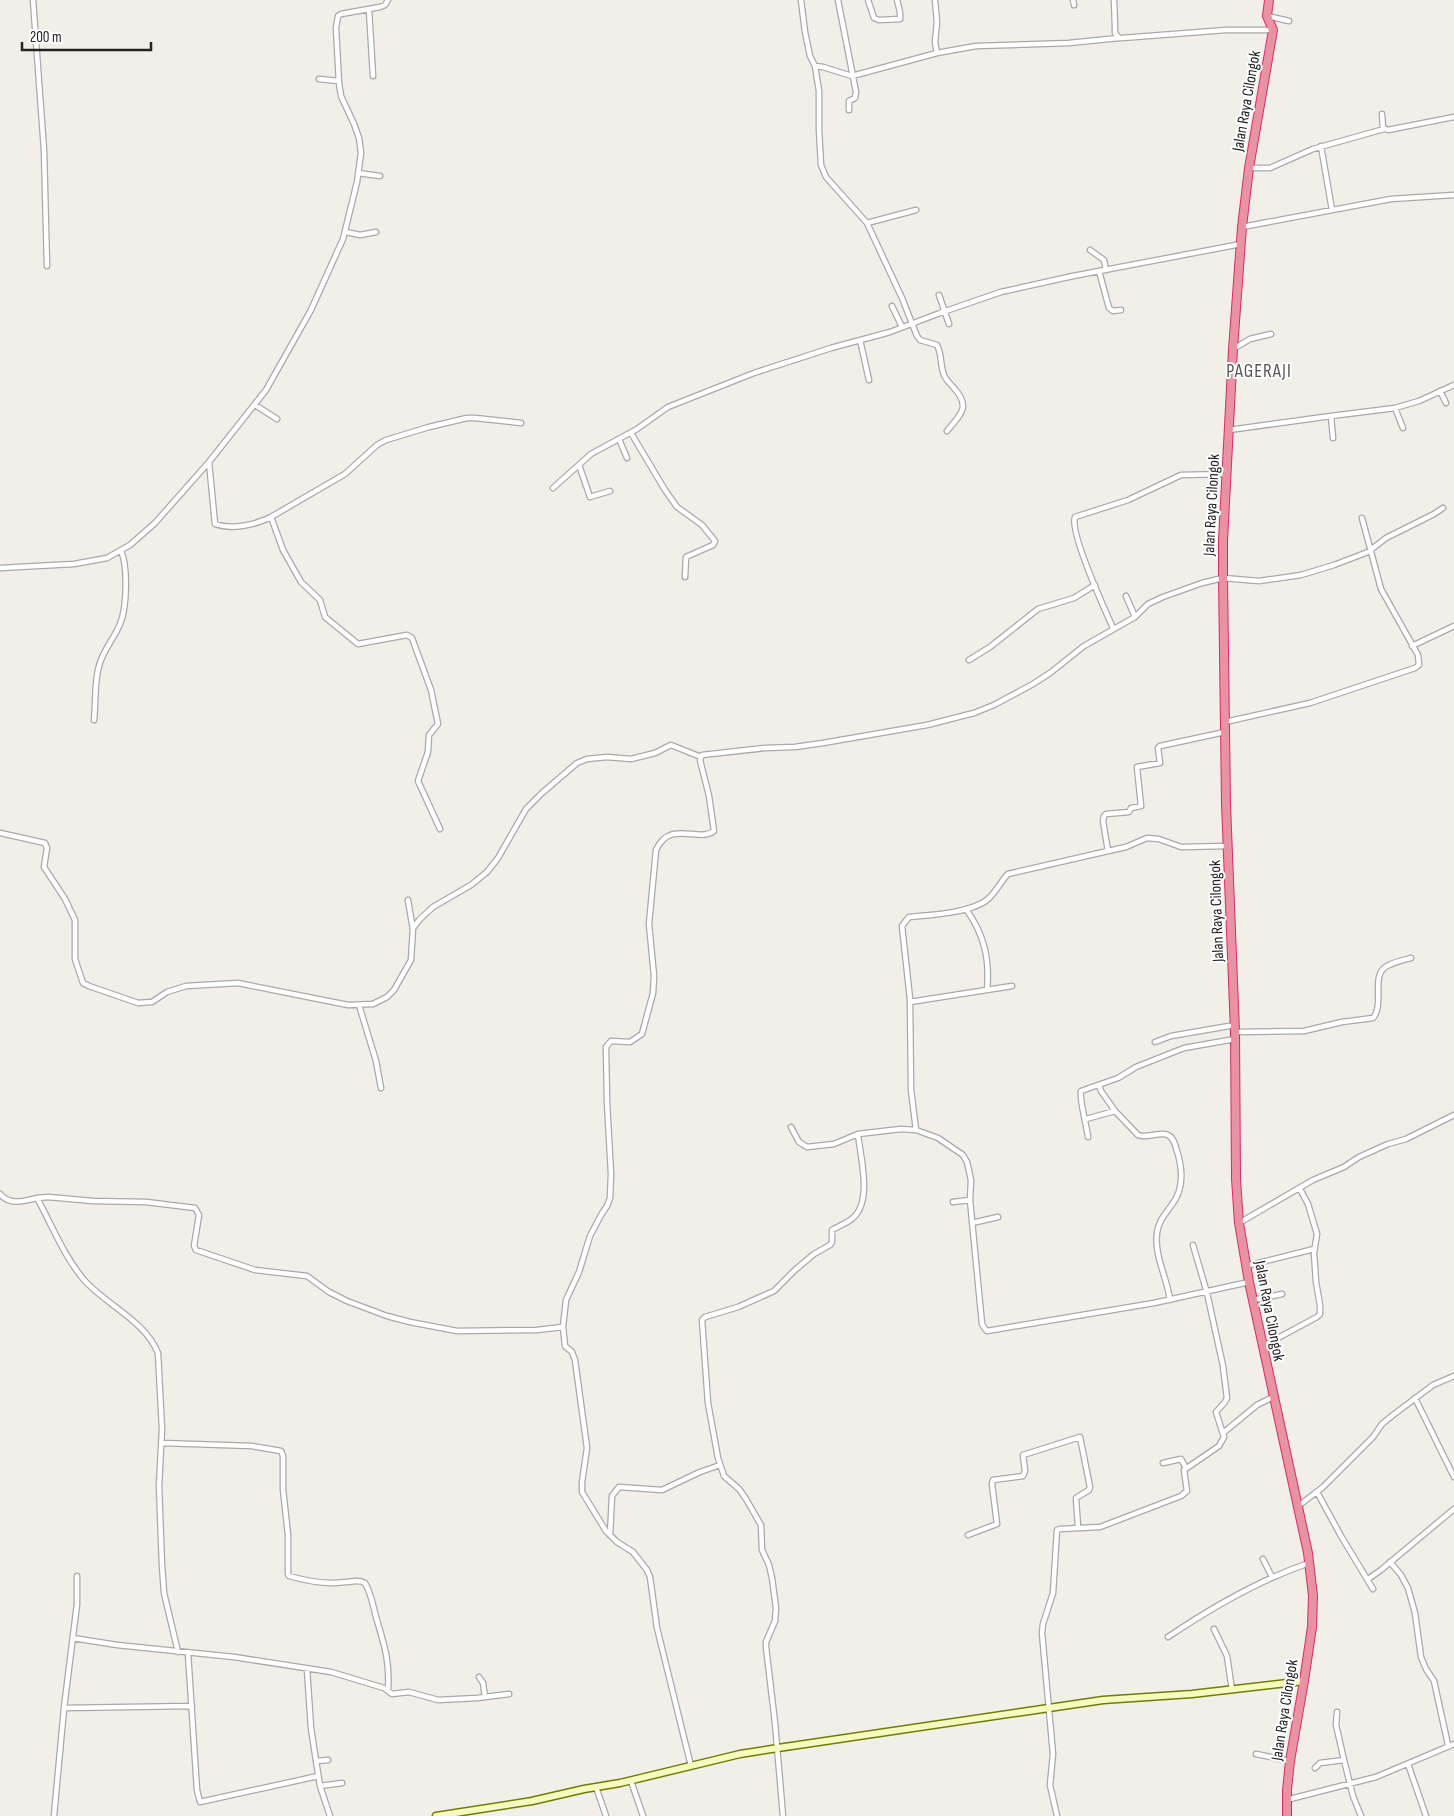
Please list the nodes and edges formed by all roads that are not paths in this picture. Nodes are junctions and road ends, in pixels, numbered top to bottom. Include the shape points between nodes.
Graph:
1 (33, 0) edge
2 (388, 0) edge
3 (801, 0) edge
4 (838, 0) edge
5 (868, 0) edge
6 (897, 0) edge
7 (935, 0) edge
8 (1114, 0) edge
9 (1269, 0) edge
10 (369, 10) junction
11 (1267, 16) junction
12 (1289, 21) dead end
13 (1273, 30) junction
14 (1119, 38) junction
15 (937, 53) junction
16 (815, 66) junction
17 (373, 76) dead end
18 (852, 76) junction
19 (319, 79) dead end
20 (339, 81) junction
21 (849, 110) dead end
22 (1382, 114) dead end
23 (1454, 117) edge
24 (1384, 129) junction
25 (1321, 146) junction
26 (1249, 168) junction
27 (358, 173) junction
28 (380, 176) dead end
29 (1454, 195) edge
30 (916, 210) dead end
31 (1332, 210) junction
32 (867, 223) junction
33 (1242, 226) junction
34 (346, 232) junction
35 (376, 232) dead end
36 (1241, 244) junction
37 (1090, 250) dead end
38 (47, 266) dead end
39 (1106, 270) junction
40 (1099, 271) junction
41 (939, 295) dead end
42 (892, 306) dead end
43 (1122, 310) dead end
44 (944, 311) junction
45 (912, 324) junction
46 (949, 324) dead end
47 (902, 327) junction
48 (1271, 334) dead end
49 (860, 340) junction
50 (1233, 349) junction
51 (868, 380) dead end
52 (1454, 385) edge
53 (1440, 392) junction
54 (1446, 403) dead end
55 (255, 405) junction
56 (1395, 408) junction
57 (1330, 416) junction
58 (277, 419) dead end
59 (522, 423) dead end
60 (1403, 428) dead end
61 (1229, 430) junction
62 (947, 431) dead end
63 (631, 433) junction
64 (1333, 438) dead end
65 (619, 439) junction
66 (627, 458) dead end
67 (210, 462) junction
68 (579, 465) junction
69 (1227, 474) junction
70 (553, 488) dead end
71 (610, 491) dead end
72 (1443, 508) dead end
73 (271, 517) junction
74 (1362, 518) dead end
75 (121, 551) junction
76 (1370, 551) junction
77 (0, 568) edge
78 (685, 577) dead end
79 (1223, 578) junction
80 (1095, 585) junction
81 (1126, 596) dead end
82 (1135, 617) junction
83 (1454, 626) edge
84 (1113, 628) junction
85 (1412, 646) junction
86 (969, 660) dead end
87 (94, 720) dead end
88 (1225, 722) junction
89 (1225, 732) junction
90 (700, 757) junction
91 (440, 829) dead end
92 (0, 833) edge
93 (1228, 846) junction
94 (1108, 851) junction
95 (408, 900) dead end
96 (966, 909) junction
97 (413, 932) junction
98 (1411, 958) dead end
99 (1012, 986) dead end
100 (987, 990) junction
101 (910, 1002) junction
102 (359, 1005) junction
103 (1235, 1032) junction
104 (1155, 1042) dead end
105 (1099, 1086) junction
106 (381, 1088) dead end
107 (1115, 1111) junction
108 (1454, 1115) edge
109 (1086, 1119) junction
110 (791, 1127) dead end
111 (916, 1130) junction
112 (858, 1134) junction
113 (1088, 1137) dead end
114 (1300, 1189) junction
115 (0, 1194) edge
116 (37, 1198) junction
117 (970, 1200) junction
118 (953, 1202) dead end
119 (998, 1217) dead end
120 (972, 1223) junction
121 (1239, 1223) junction
122 (1193, 1245) dead end
123 (1314, 1249) junction
124 (1246, 1266) junction
125 (1249, 1282) junction
126 (1206, 1293) junction
127 (1282, 1294) dead end
128 (1170, 1300) junction
129 (1253, 1300) junction
130 (563, 1327) junction
131 (1263, 1346) junction
132 (1454, 1376) edge
133 (1273, 1397) junction
134 (1415, 1398) junction
135 (1223, 1433) junction
136 (162, 1443) junction
137 (1163, 1464) dead end
138 (720, 1466) junction
139 (1186, 1468) junction
140 (1454, 1477) edge
141 (1317, 1492) junction
142 (1297, 1507) junction
143 (1454, 1509) edge
144 (1078, 1527) junction
145 (610, 1534) junction
146 (968, 1535) dead end
147 (1263, 1559) dead end
148 (1390, 1562) junction
149 (1308, 1563) junction
150 (78, 1576) dead end
151 (1272, 1577) junction
152 (1368, 1579) junction
153 (1373, 1589) dead end
154 (1214, 1629) dead end
155 (1168, 1637) dead end
156 (73, 1638) junction
157 (178, 1652) junction
158 (188, 1653) junction
159 (307, 1669) junction
160 (479, 1677) dead end
161 (1304, 1681) junction
162 (388, 1690) junction
163 (1232, 1690) junction
164 (508, 1694) dead end
165 (485, 1697) junction
166 (192, 1706) junction
167 (64, 1708) junction
168 (1049, 1708) junction
169 (1338, 1712) dead end
170 (1451, 1745) edge
171 (778, 1748) junction
172 (1256, 1754) dead end
173 (328, 1760) dead end
174 (1344, 1760) junction
175 (316, 1761) junction
176 (1290, 1761) junction
177 (1408, 1764) junction
178 (691, 1766) junction
179 (1315, 1768) dead end
180 (318, 1776) junction
181 (631, 1781) junction
182 (342, 1783) dead end
183 (1350, 1785) junction
184 (320, 1786) junction
185 (596, 1787) junction
186 (1286, 1800) junction
187 (54, 1816) edge
188 (330, 1816) edge
189 (436, 1816) edge
190 (606, 1816) edge
191 (643, 1816) edge
192 (783, 1816) edge
193 (1057, 1816) edge
194 (1287, 1816) edge
195 (1361, 1816) edge
196 (1426, 1816) edge

1 - 38 street via 44,150
2 - 10 street via 385,5
3 - 16 street via 810,56
4 - 18 street
5 - 6 street via 874,18 879,20 900,19
7 - 15 street
8 - 14 street via 1114,28
9 - 11 highway
10 - 17 street
10 - 20 street via 338,16
11 - 12 street
11 - 13 highway, Jalan Raya Cilongok
13 - 14 street
13 - 26 highway, Jalan Raya Cilongok
14 - 15 street via 976,46
15 - 18 street
16 - 18 street
16 - 32 street via 823,170
18 - 21 street via 856,95 849,100
19 - 20 street
20 - 27 street via 341,96 358,138 361,153
22 - 24 street
23 - 24 street
24 - 25 street
25 - 26 street via 1270,168
25 - 31 street
26 - 33 highway, Jalan Raya Cilongok
27 - 28 street
27 - 34 street
29 - 31 street via 1391,199
30 - 32 street
31 - 33 street
32 - 45 street
33 - 36 highway, Jalan Raya Cilongok
34 - 35 street via 360,235
34 - 55 street via 309,315
36 - 39 street
36 - 50 highway, Jalan Raya Cilongok
37 - 39 street via 1104,260
39 - 40 street
40 - 43 street via 1109,308
40 - 44 street via 1001,292
41 - 44 street
42 - 47 street
44 - 45 street
44 - 46 street
45 - 47 street
45 - 62 street via 918,338 937,345 945,377 963,400 964,408
47 - 49 street
48 - 50 street via 1250,339
49 - 51 street
49 - 63 street via 697,394 668,407
50 - 61 highway, Jalan Raya Cilongok
52 - 53 street
53 - 54 street
53 - 56 street
55 - 58 street
55 - 67 street
56 - 57 street
56 - 60 street
57 - 61 street
57 - 64 street
59 - 73 street via 467,418 386,440 345,474
61 - 69 highway, Jalan Raya Cilongok
63 - 65 street
63 - 78 street via 677,507 702,525 715,541 713,545 686,557
65 - 66 street
65 - 68 street via 591,454
67 - 73 street via 215,524 250,525
67 - 75 street via 155,523
68 - 70 street
68 - 71 street via 590,497
69 - 79 highway, Jalan Raya Cilongok
69 - 80 street via 1181,474 1128,500 1076,517 1073,522
72 - 76 street via 1386,538
73 - 91 street via 292,567 301,582 320,600 324,615 330,622 358,644 407,636 412,638 428,681 438,724 429,735 428,752 418,781
74 - 76 street
75 - 77 street via 107,558 74,564
75 - 87 street via 124,560 124,609 121,622 99,665
76 - 79 street via 1301,575 1259,581
76 - 85 street via 1381,588
79 - 82 street via 1163,597 1148,604
79 - 88 highway, Jalan Raya Cilongok
80 - 84 street
80 - 86 street via 1074,598 1038,609
81 - 82 street
82 - 84 street
83 - 85 street
84 - 90 street via 1033,684 967,715 823,743 704,754
85 - 88 street via 1420,662 1415,668 1310,703
88 - 89 highway, Jalan Raya Cilongok
89 - 93 highway, Jalan Raya Cilongok
89 - 94 street via 1160,746 1160,763 1137,767 1141,806 1104,816
90 - 97 street via 671,745 631,759 607,757 577,763 526,809 487,872 433,907 420,919
90 - 130 street via 714,831 710,834 666,836 656,850 649,924 653,993 642,1034 630,1042 614,1041 606,1047 610,1198 590,1236 566,1300
92 - 102 street via 45,843 48,848 44,867 66,899 75,920 75,959 83,982 89,986 138,1003 152,1002 167,992 186,986 238,983
93 - 94 street via 1182,847 1147,838
93 - 103 highway, Jalan Raya Cilongok
94 - 96 street via 1008,874 989,898
95 - 97 street
96 - 100 street via 975,921 985,947 989,969
96 - 101 street via 908,917 902,926
97 - 102 street via 413,955 394,990 373,1004
98 - 103 street via 1387,966 1380,973 1380,999 1373,1018 1304,1031
99 - 100 street
100 - 101 street
101 - 111 street via 911,1083
102 - 106 street
103 - 104 street via 1171,1036
103 - 105 street via 1144,1063
103 - 121 highway, Jalan Raya Cilongok
105 - 107 street
105 - 109 street via 1080,1093
107 - 109 street
107 - 128 street via 1140,1137 1167,1134 1178,1154 1181,1185 1156,1234
108 - 114 street via 1406,1139 1359,1157
109 - 113 street
110 - 112 street via 799,1142 807,1147 834,1144
111 - 112 street
111 - 117 street via 946,1142 963,1155 971,1180
112 - 138 street via 863,1194 853,1218 832,1230 830,1245 803,1263 774,1292 702,1318 708,1403
114 - 121 street
114 - 123 street via 1317,1234
115 - 116 street via 10,1201 19,1202
116 - 130 street via 146,1202 195,1208 199,1215 196,1250 255,1270 307,1276 346,1301 410,1322 457,1331
116 - 136 street via 58,1241 85,1280 142,1329 156,1348 160,1356
117 - 118 street
117 - 120 street
119 - 120 street
120 - 128 street via 982,1324 987,1331
121 - 124 highway, Jalan Raya Cilongok
122 - 126 street
123 - 124 street
123 - 131 street via 1320,1314
124 - 125 highway, Jalan Raya Cilongok
125 - 126 street
125 - 129 highway, Jalan Raya Cilongok
126 - 128 street
126 - 135 street via 1223,1366 1226,1400 1216,1412
127 - 129 street
129 - 131 highway, Jalan Raya Cilongok
130 - 145 street via 565,1346 576,1360 587,1448 582,1490
131 - 133 highway, Jalan Raya Cilongok
132 - 134 street
133 - 135 street
133 - 142 highway, Jalan Raya Cilongok
134 - 140 street
134 - 141 street via 1382,1424 1373,1438
135 - 139 street via 1219,1446
136 - 157 street via 159,1486 164,1594
136 - 162 street via 252,1446 281,1451 288,1527 288,1574 299,1579 334,1584 358,1580 364,1583 387,1655
137 - 139 street via 1181,1459
138 - 145 street via 662,1490 618,1487 612,1496
138 - 171 street via 724,1476 746,1499 761,1525 762,1550 772,1578 775,1621 766,1647
139 - 144 street via 1187,1491 1181,1496 1100,1527
141 - 142 street
141 - 152 street
142 - 149 highway, Jalan Raya Cilongok
143 - 148 street
144 - 146 street via 1076,1498 1090,1487 1080,1438 1023,1456 1023,1476 993,1480 997,1524
144 - 168 street via 1057,1530 1053,1593 1042,1628
145 - 178 street via 632,1552 650,1577 657,1628
147 - 151 street
148 - 152 street
148 - 170 street via 1408,1588 1421,1657 1434,1680
149 - 151 street
149 - 161 highway, Jalan Raya Cilongok via 1313,1611
150 - 156 street
151 - 155 street
152 - 153 street
154 - 163 street via 1227,1656
156 - 157 street
156 - 167 street
157 - 158 street
158 - 159 street
158 - 166 street
159 - 162 street via 334,1672
159 - 175 street
160 - 165 street
161 - 163 street
161 - 176 highway, Jalan Raya Cilongok
162 - 165 street via 393,1694 412,1693 438,1700
163 - 168 street via 1103,1700
164 - 165 street
166 - 167 street
166 - 180 street via 200,1802
167 - 187 street
168 - 171 street
168 - 193 street via 1053,1754 1050,1785
169 - 174 street via 1336,1722
170 - 177 street
171 - 178 street
171 - 192 street
172 - 176 street
173 - 175 street
174 - 179 street via 1320,1763
174 - 183 street
175 - 180 street
176 - 186 highway, Jalan Raya Cilongok
177 - 183 street
177 - 196 street
178 - 181 street
180 - 184 street
181 - 185 street
181 - 191 street
182 - 184 street
183 - 186 street
183 - 195 street
184 - 188 street
185 - 189 street
185 - 190 street
186 - 194 highway, Jalan Raya Cilongok

